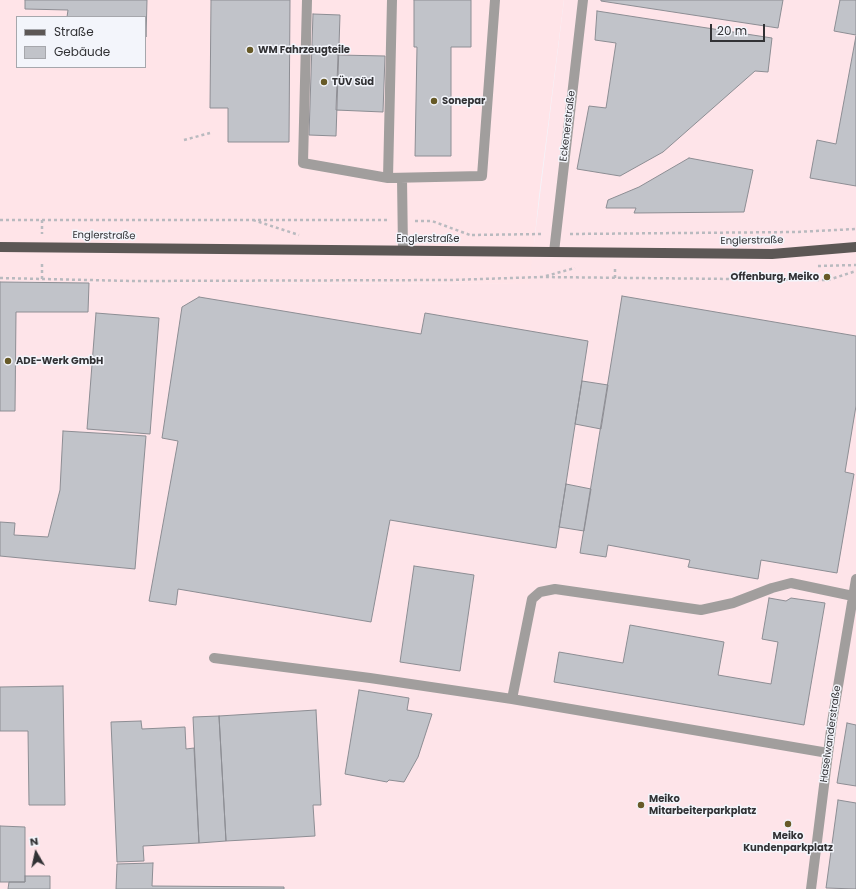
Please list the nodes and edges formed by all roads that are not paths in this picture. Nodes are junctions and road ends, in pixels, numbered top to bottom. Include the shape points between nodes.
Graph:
1 (307, 0) edge
2 (392, 0) edge
3 (495, 0) edge
4 (584, 0) edge
5 (388, 178) junction
6 (402, 178) junction
7 (0, 247) edge
8 (856, 247) edge
9 (402, 250) junction
10 (554, 252) junction
11 (856, 579) edge
12 (853, 596) junction
13 (214, 658) dead end
14 (512, 699) junction
15 (828, 753) junction
16 (810, 889) edge

1 - 5 street via 303,163
2 - 5 street
3 - 6 street via 482,176
4 - 10 street, Eckenerstraße
5 - 6 street
6 - 9 street
7 - 9 main road, Englerstraße
8 - 10 main road, Englerstraße via 772,254
9 - 10 main road, Englerstraße
11 - 12 street, Haselwanderstraße
12 - 14 street via 791,583 732,603 701,610 555,589 540,592 532,599
12 - 15 street, Haselwanderstraße
13 - 14 street
14 - 15 street
15 - 16 street, Haselwanderstraße

